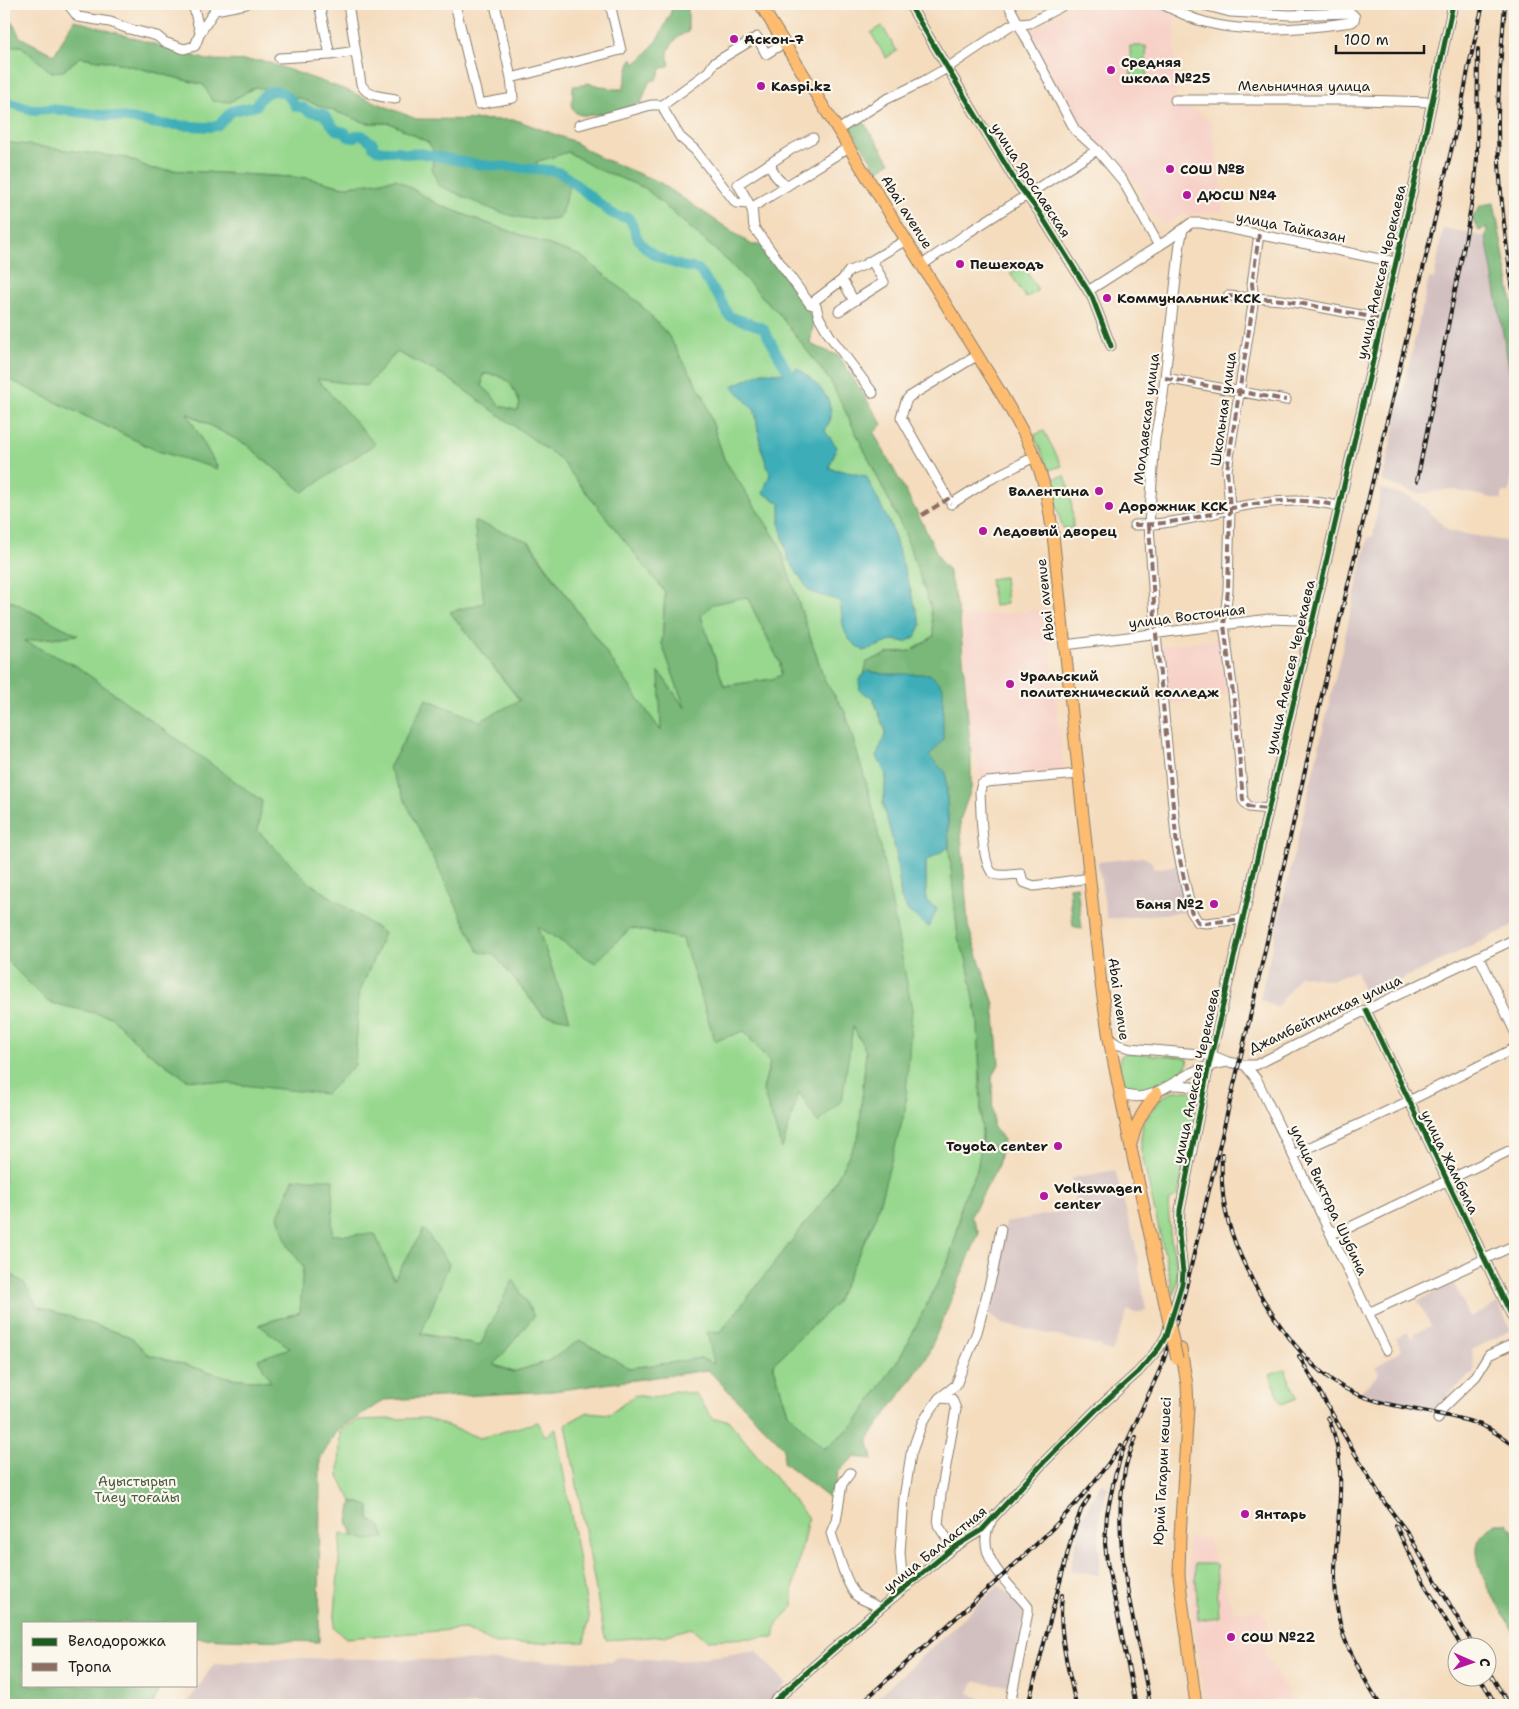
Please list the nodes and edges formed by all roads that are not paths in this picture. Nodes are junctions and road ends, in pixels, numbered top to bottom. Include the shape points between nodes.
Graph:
1 (68, 4) edge
2 (193, 4) edge
3 (246, 4) edge
4 (319, 4) edge
5 (348, 4) edge
6 (456, 4) edge
7 (495, 4) edge
8 (610, 4) edge
9 (760, 4) edge
10 (908, 4) edge
11 (1008, 4) edge
12 (1066, 4) edge
13 (1162, 4) edge
14 (1200, 4) edge
15 (1453, 4) edge
16 (214, 7) edge
17 (1020, 24) junction
18 (200, 33) junction
19 (784, 43) junction
20 (356, 51) junction
21 (330, 55) junction
22 (279, 58) dead end
23 (947, 68) junction
24 (511, 78) junction
25 (395, 98) dead end
26 (1175, 100) dead end
27 (1432, 102) junction
28 (663, 105) junction
29 (578, 125) dead end
30 (838, 130) junction
31 (813, 138) dead end
32 (849, 147) junction
33 (1098, 150) junction
34 (771, 163) junction
35 (786, 186) junction
36 (1027, 196) junction
37 (750, 206) junction
38 (1183, 229) junction
39 (1259, 234) junction
40 (906, 240) junction
41 (1159, 246) junction
42 (872, 261) junction
43 (1395, 262) junction
44 (922, 265) junction
45 (842, 280) junction
46 (1088, 291) junction
47 (1228, 296) dead end
48 (1254, 298) junction
49 (854, 300) junction
50 (810, 304) junction
51 (840, 311) dead end
52 (1382, 319) junction
53 (1110, 346) dead end
54 (978, 355) junction
55 (1165, 378) junction
56 (1238, 392) junction
57 (873, 393) dead end
58 (1286, 400) dead end
59 (1034, 457) junction
60 (1338, 506) junction
61 (1230, 508) junction
62 (1149, 524) junction
63 (1134, 525) dead end
64 (1312, 622) junction
65 (1224, 625) junction
66 (1156, 634) junction
67 (1065, 645) junction
68 (1078, 774) junction
69 (1268, 809) junction
70 (1090, 878) junction
71 (1242, 919) junction
72 (1515, 939) edge
73 (1479, 956) junction
74 (1366, 1010) junction
75 (1515, 1032) edge
76 (1109, 1039) junction
77 (1515, 1048) edge
78 (1211, 1055) junction
79 (1228, 1062) junction
80 (1209, 1065) junction
81 (1245, 1065) junction
82 (1170, 1085) junction
83 (1120, 1093) junction
84 (1157, 1093) junction
85 (1409, 1101) junction
86 (1202, 1105) junction
87 (1131, 1148) junction
88 (1515, 1148) edge
89 (1293, 1155) junction
90 (1447, 1180) junction
91 (1327, 1228) junction
92 (1001, 1229) dead end
93 (1515, 1245) edge
94 (1485, 1259) junction
95 (1368, 1313) junction
96 (1515, 1323) edge
97 (1166, 1336) joint
98 (1515, 1343) edge
99 (1386, 1350) dead end
100 (1179, 1354) junction
101 (940, 1398) junction
102 (1438, 1419) dead end
103 (850, 1473) dead end
104 (999, 1512) junction
105 (953, 1548) junction
106 (908, 1586) junction
107 (879, 1609) junction
108 (770, 1705) edge
109 (1010, 1705) edge
110 (1190, 1705) edge
111 (1196, 1705) edge

1 - 18 street via 78,17 110,22 157,36 184,49 195,46
2 - 18 street
3 - 16 street
4 - 21 street
5 - 20 street
6 - 24 street via 479,104 512,98
7 - 24 street
8 - 24 street via 621,50
9 - 19 main road, Abai avenue
10 - 23 street, улица Ярославская
11 - 17 street
12 - 17 street via 1030,23
13 - 14 street via 1198,20 1259,28 1322,27 1352,22 1355,17 1351,13 1290,15 1230,12
15 - 27 street, улица Алексея Черекаева
16 - 18 street
17 - 23 street via 1011,24
17 - 33 street via 1075,130
19 - 28 street via 766,54 756,37 714,63 708,72
19 - 30 main road, Abai avenue
20 - 21 street
20 - 25 street via 364,91
21 - 22 street
23 - 30 street via 885,100
23 - 36 street, улица Ярославская
26 - 27 street, Мельничная улица
27 - 43 street, улица Алексея Черекаева
28 - 29 street via 651,105
28 - 37 street via 680,137 728,194 736,203
30 - 32 main road, Abai avenue
31 - 34 street
32 - 35 street
32 - 40 main road, Abai avenue
33 - 36 street
33 - 41 street via 1123,181
34 - 35 street via 772,171
34 - 37 street via 738,184
35 - 37 street
36 - 44 street
36 - 46 street, улица Ярославская
37 - 50 street via 755,229
38 - 39 street, улица Тайказан via 1191,223 1201,223
38 - 41 street
38 - 55 street, Молдавская улица
39 - 43 street, улица Тайказан
39 - 48 street, Школьная улица via 1252,284
40 - 42 street
40 - 44 main road, Abai avenue
41 - 46 street
42 - 45 street via 849,271
42 - 49 street via 884,282
43 - 52 street, улица Алексея Черекаева
44 - 54 main road, Abai avenue
45 - 49 street
45 - 50 street
46 - 53 street, улица Ярославская
47 - 48 street
48 - 52 street via 1282,300
48 - 56 street, Школьная улица
49 - 51 street
50 - 57 street via 816,306 830,336
52 - 60 street, улица Алексея Черекаева
54 - 59 main road, Abai avenue
54 - 59 street via 909,397 901,417 949,501
55 - 56 street
55 - 62 street, Молдавская улица via 1155,439
56 - 58 street
56 - 61 street, Школьная улица via 1226,470
59 - 67 main road, Abai avenue via 1048,504
60 - 61 street via 1301,501
60 - 64 street, улица Алексея Черекаева
61 - 62 street via 1208,515
61 - 65 street, Школьная улица
62 - 63 street
62 - 66 street, Молдавская улица
64 - 65 street, улица Восточная via 1269,620
64 - 69 street, улица Алексея Черекаева
65 - 66 street, улица Восточная
65 - 69 street, Школьная улица via 1244,800 1249,807
66 - 67 street, улица Восточная
66 - 71 street, Молдавская улица via 1177,846 1191,911 1198,922 1206,924
67 - 68 main road, Abai avenue
68 - 70 main road, Abai avenue
68 - 70 street via 982,784 985,855 992,872 997,875 1021,874 1024,882 1034,886
69 - 71 street, улица Алексея Черекаева
70 - 76 main road, Abai avenue
71 - 78 street, улица Алексея Черекаева
72 - 73 street, Джамбейтинская улица
73 - 74 street, Джамбейтинская улица
73 - 75 street
74 - 81 street, Джамбейтинская улица via 1256,1065
74 - 85 street, улица Жамбыла
76 - 78 street, Джамбейтинская улица via 1130,1048
76 - 83 main road, Abai avenue
77 - 85 street
78 - 79 street, Джамбейтинская улица
78 - 80 street, улица Алексея Черекаева
79 - 80 street
79 - 81 street, Джамбейтинская улица
80 - 82 street
80 - 86 street, улица Алексея Черекаева
81 - 89 street, улица Виктора Шубина via 1257,1080
82 - 84 street
82 - 86 street via 1192,1087 1198,1091
83 - 84 street via 1134,1097
83 - 87 main road, Abai avenue
84 - 87 main road via 1142,1113
85 - 89 street
85 - 90 street, улица Жамбыла
86 - 97 street, улица Алексея Черекаева via 1180,1210 1182,1284
87 - 100 main road, Юрий Гагарин көшесі, bridge
88 - 90 street
89 - 91 street, улица Виктора Шубина
90 - 91 street via 1344,1230 1335,1232
90 - 94 street, улица Жамбыла
91 - 95 street, улица Виктора Шубина
92 - 101 street via 977,1332 956,1385
93 - 94 street
94 - 95 street
94 - 96 street, улица Жамбыла
95 - 99 street, улица Виктора Шубина
97 - 104 street, улица Балластная via 1138,1372 1096,1410
98 - 102 street via 1490,1355 1476,1376 1440,1411
100 - 110 main road, Юрий Гагарин көшесі via 1182,1406 1173,1576
100 - 111 main road, Юрий Гагарин көшесі via 1187,1385 1188,1408 1179,1576
101 - 105 street via 952,1399 956,1409 938,1525
101 - 106 street via 922,1424 906,1478 900,1553 902,1575
103 - 107 street via 842,1484 831,1533 849,1584 856,1594
104 - 105 street, улица Балластная via 982,1530
104 - 109 street via 989,1525 986,1536 989,1556 1001,1577 1028,1607
105 - 106 street, улица Балластная
106 - 107 street, улица Балластная
107 - 108 street, улица Балластная

